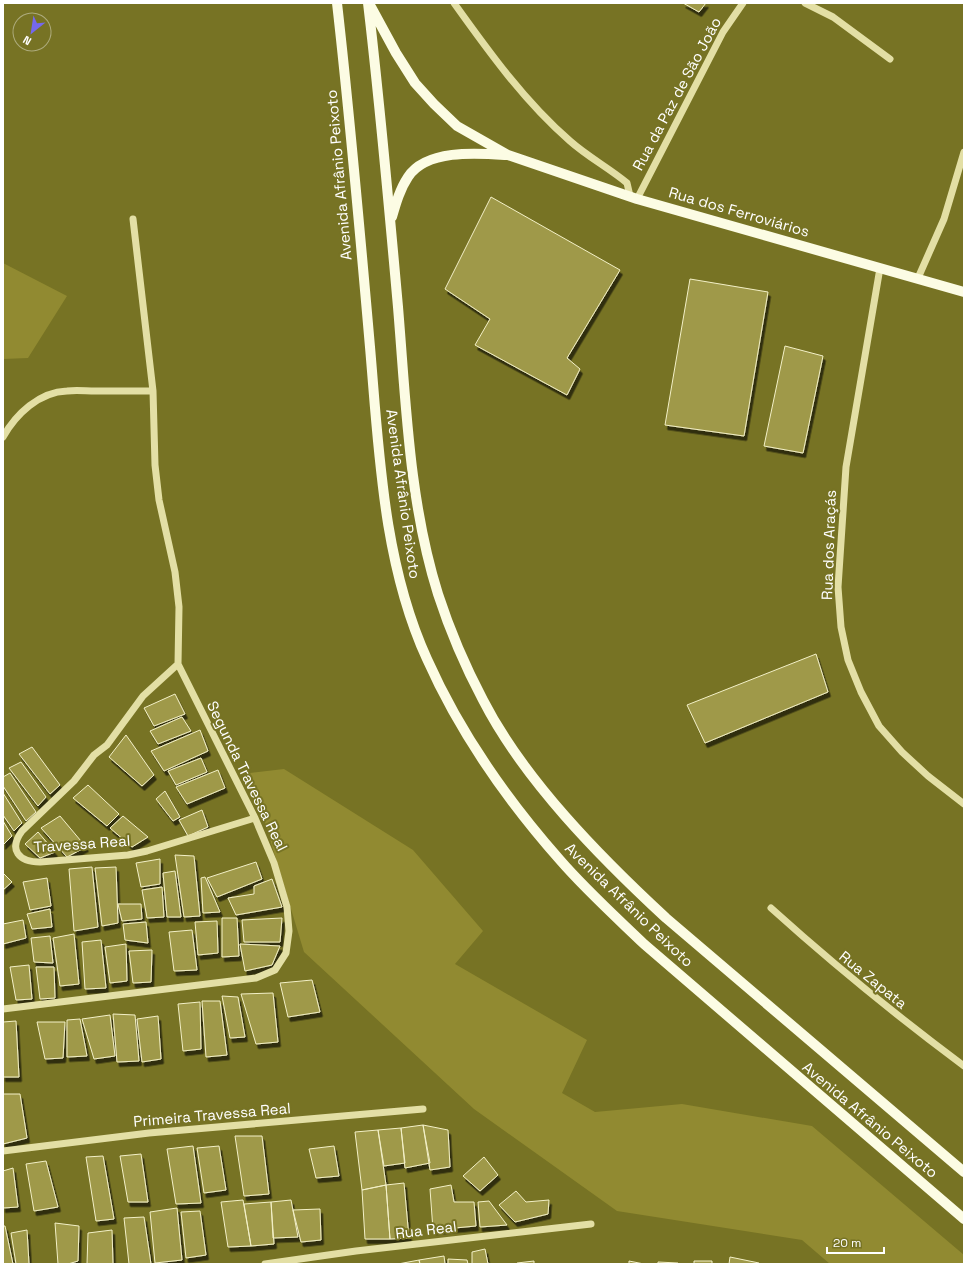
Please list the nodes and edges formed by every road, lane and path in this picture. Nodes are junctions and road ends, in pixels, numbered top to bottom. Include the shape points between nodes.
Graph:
1 (337, 3) edge
2 (369, 3) edge
3 (454, 3) edge
4 (743, 3) edge
5 (805, 3) edge
6 (890, 59) dead end
7 (964, 152) edge
8 (508, 155) junction
9 (633, 198) junction
10 (133, 219) dead end
11 (390, 220) junction
12 (880, 268) junction
13 (918, 278) junction
14 (964, 292) edge
15 (153, 391) junction
16 (3, 437) edge
17 (178, 664) junction
18 (964, 804) edge
19 (256, 818) junction
20 (771, 908) dead end
21 (3, 1009) edge
22 (964, 1066) edge
23 (423, 1109) dead end
24 (3, 1151) edge
25 (964, 1172) edge
26 (964, 1219) edge
27 (591, 1224) dead end
28 (265, 1264) edge

1 - 26 main road, Avenida Afrânio Peixoto via 378,440 390,533 400,584 426,659 485,765 518,811 561,862 644,944
2 - 8 main road, Rua dos Ferroviários via 415,83 434,104 456,126
2 - 11 main road, Avenida Afrânio Peixoto
3 - 9 street via 526,97 570,141 627,183
4 - 9 street, Rua da Paz de São João via 722,32
5 - 6 street via 833,17
7 - 13 street via 944,219
8 - 9 main road, Rua dos Ferroviários
8 - 11 main road, Rua dos Ferroviários via 467,153 424,163 408,176
9 - 12 main road, Rua dos Ferroviários
10 - 15 street, Segunda Travessa Real
11 - 25 main road, Avenida Afrânio Peixoto via 416,498 438,594 460,652 484,703 513,749 549,797 629,884
12 - 13 main road, Rua dos Ferroviários
12 - 18 street, Rua dos Araçás via 846,467 838,587 841,627 848,660 860,692 879,726 928,776
13 - 14 main road, Rua dos Ferroviários
15 - 16 street via 66,391 52,394 25,409 12,422
15 - 17 street, Segunda Travessa Real via 159,500 175,572 179,607
17 - 19 street, Segunda Travessa Real
17 - 19 street, Travessa Real via 143,696 107,745 94,755 74,781 22,831 16,840 15,848 18,854 31,862 40,862 128,854 171,845
19 - 21 street, Segunda Travessa Real via 288,907 289,931 286,953 275,970 256,978
20 - 22 street, Rua Zapata via 828,961
23 - 24 street, Primeira Travessa Real via 149,1133
27 - 28 street, Rua Real

